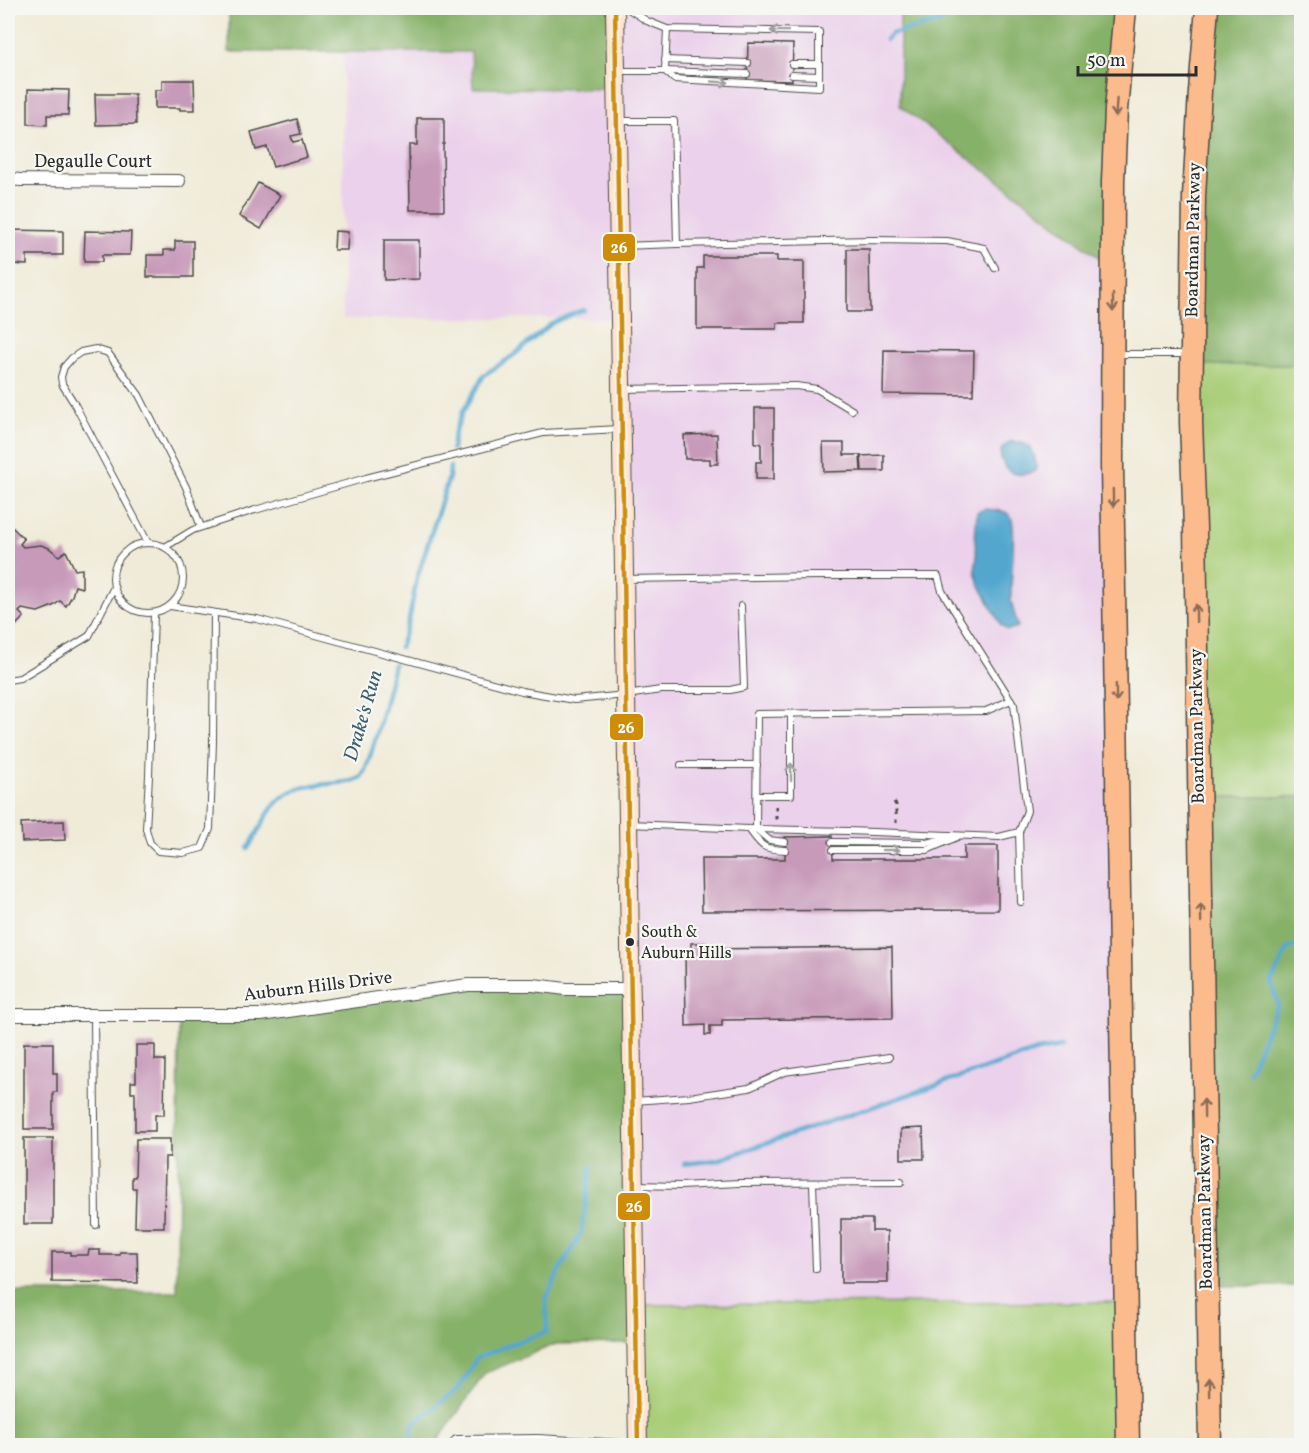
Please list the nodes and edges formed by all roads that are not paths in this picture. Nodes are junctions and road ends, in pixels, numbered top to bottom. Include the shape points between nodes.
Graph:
1 (615, 8) edge
2 (627, 8) edge
3 (1125, 8) edge
4 (1207, 8) edge
5 (667, 28) junction
6 (665, 60) junction
7 (748, 63) dead end
8 (792, 64) dead end
9 (819, 64) junction
10 (616, 70) junction
11 (665, 70) junction
12 (747, 74) dead end
13 (792, 75) dead end
14 (819, 75) junction
15 (617, 121) junction
16 (8, 179) edge
17 (179, 181) dead end
18 (677, 244) junction
19 (619, 246) junction
20 (995, 268) dead end
21 (1112, 354) junction
22 (1192, 354) junction
23 (621, 390) junction
24 (852, 411) dead end
25 (622, 429) junction
26 (201, 527) junction
27 (148, 543) junction
28 (165, 547) junction
29 (625, 579) junction
30 (114, 587) junction
31 (170, 606) junction
32 (741, 606) dead end
33 (154, 613) junction
34 (214, 613) junction
35 (8, 680) edge
36 (626, 695) junction
37 (1011, 700) junction
38 (791, 714) junction
39 (681, 765) dead end
40 (757, 765) junction
41 (757, 795) junction
42 (628, 824) junction
43 (753, 829) junction
44 (1019, 832) junction
45 (960, 836) junction
46 (785, 842) dead end
47 (832, 842) dead end
48 (785, 850) dead end
49 (833, 850) dead end
50 (1021, 902) dead end
51 (631, 989) junction
52 (8, 1015) edge
53 (94, 1015) junction
54 (889, 1057) dead end
55 (633, 1101) junction
56 (901, 1182) dead end
57 (813, 1183) junction
58 (635, 1185) junction
59 (96, 1225) dead end
60 (816, 1269) dead end
61 (457, 1442) dead end
62 (621, 1446) edge
63 (638, 1446) edge
64 (1128, 1446) edge
65 (1210, 1446) edge

1 - 10 main road
2 - 5 lane via 646,21
3 -> 21 highway via 1113,180
4 - 22 highway, Boardman Parkway via 1194,196
5 - 6 lane
9 -> 5 lane via 819,32
6 - 7 lane
6 - 11 lane
8 - 9 lane
9 - 14 lane
10 - 11 lane
10 - 15 main road
11 - 12 lane
11 -> 14 lane via 674,79 819,87
13 - 14 lane
15 - 18 lane via 674,122
15 - 19 main road
16 - 17 street, Degaulle Court
18 - 19 lane
18 - 20 lane via 947,241 984,248
19 - 23 main road
21 - 22 lane
21 -> 64 highway
65 -> 22 highway, Boardman Parkway
23 - 24 lane via 796,386 817,389
23 - 25 main road
25 - 26 lane via 543,433 366,478
25 - 29 main road
26 - 27 lane via 186,487 139,395 108,353 96,349 81,352 64,368 62,384
26 - 28 lane
27 - 28 lane
27 - 30 lane via 137,544 120,556 113,576
28 - 31 lane via 181,564 183,575 178,598
29 - 36 main road
29 - 37 lane via 938,576 942,591
30 - 33 lane via 124,604 133,610
30 - 35 lane via 89,636 20,678
31 - 33 lane
31 - 34 lane
32 - 36 lane via 744,687
33 - 34 lane via 146,829 150,843 158,851 183,853 202,848 210,829
34 - 36 lane via 257,619 522,691 574,700
36 - 42 main road
37 - 38 lane via 986,711
37 - 44 lane via 1027,811
38 - 40 lane via 757,714
41 -> 38 lane via 792,795
39 - 40 lane
40 - 41 lane
41 - 43 lane
42 - 43 lane
42 - 51 main road
43 - 45 lane
43 - 46 lane via 769,840
43 - 48 lane via 759,843 767,849
44 - 45 lane via 999,837
44 - 50 lane
45 - 47 lane via 926,843
49 -> 45 lane via 927,850
51 - 53 street, Auburn Hills Drive via 468,985 261,1015
51 - 55 main road
52 - 53 street, Auburn Hills Drive
53 - 59 lane
54 - 55 lane via 784,1072 749,1088
55 - 58 main road
56 - 57 lane
57 - 58 lane
57 - 60 lane
58 - 63 main road
61 - 62 street

